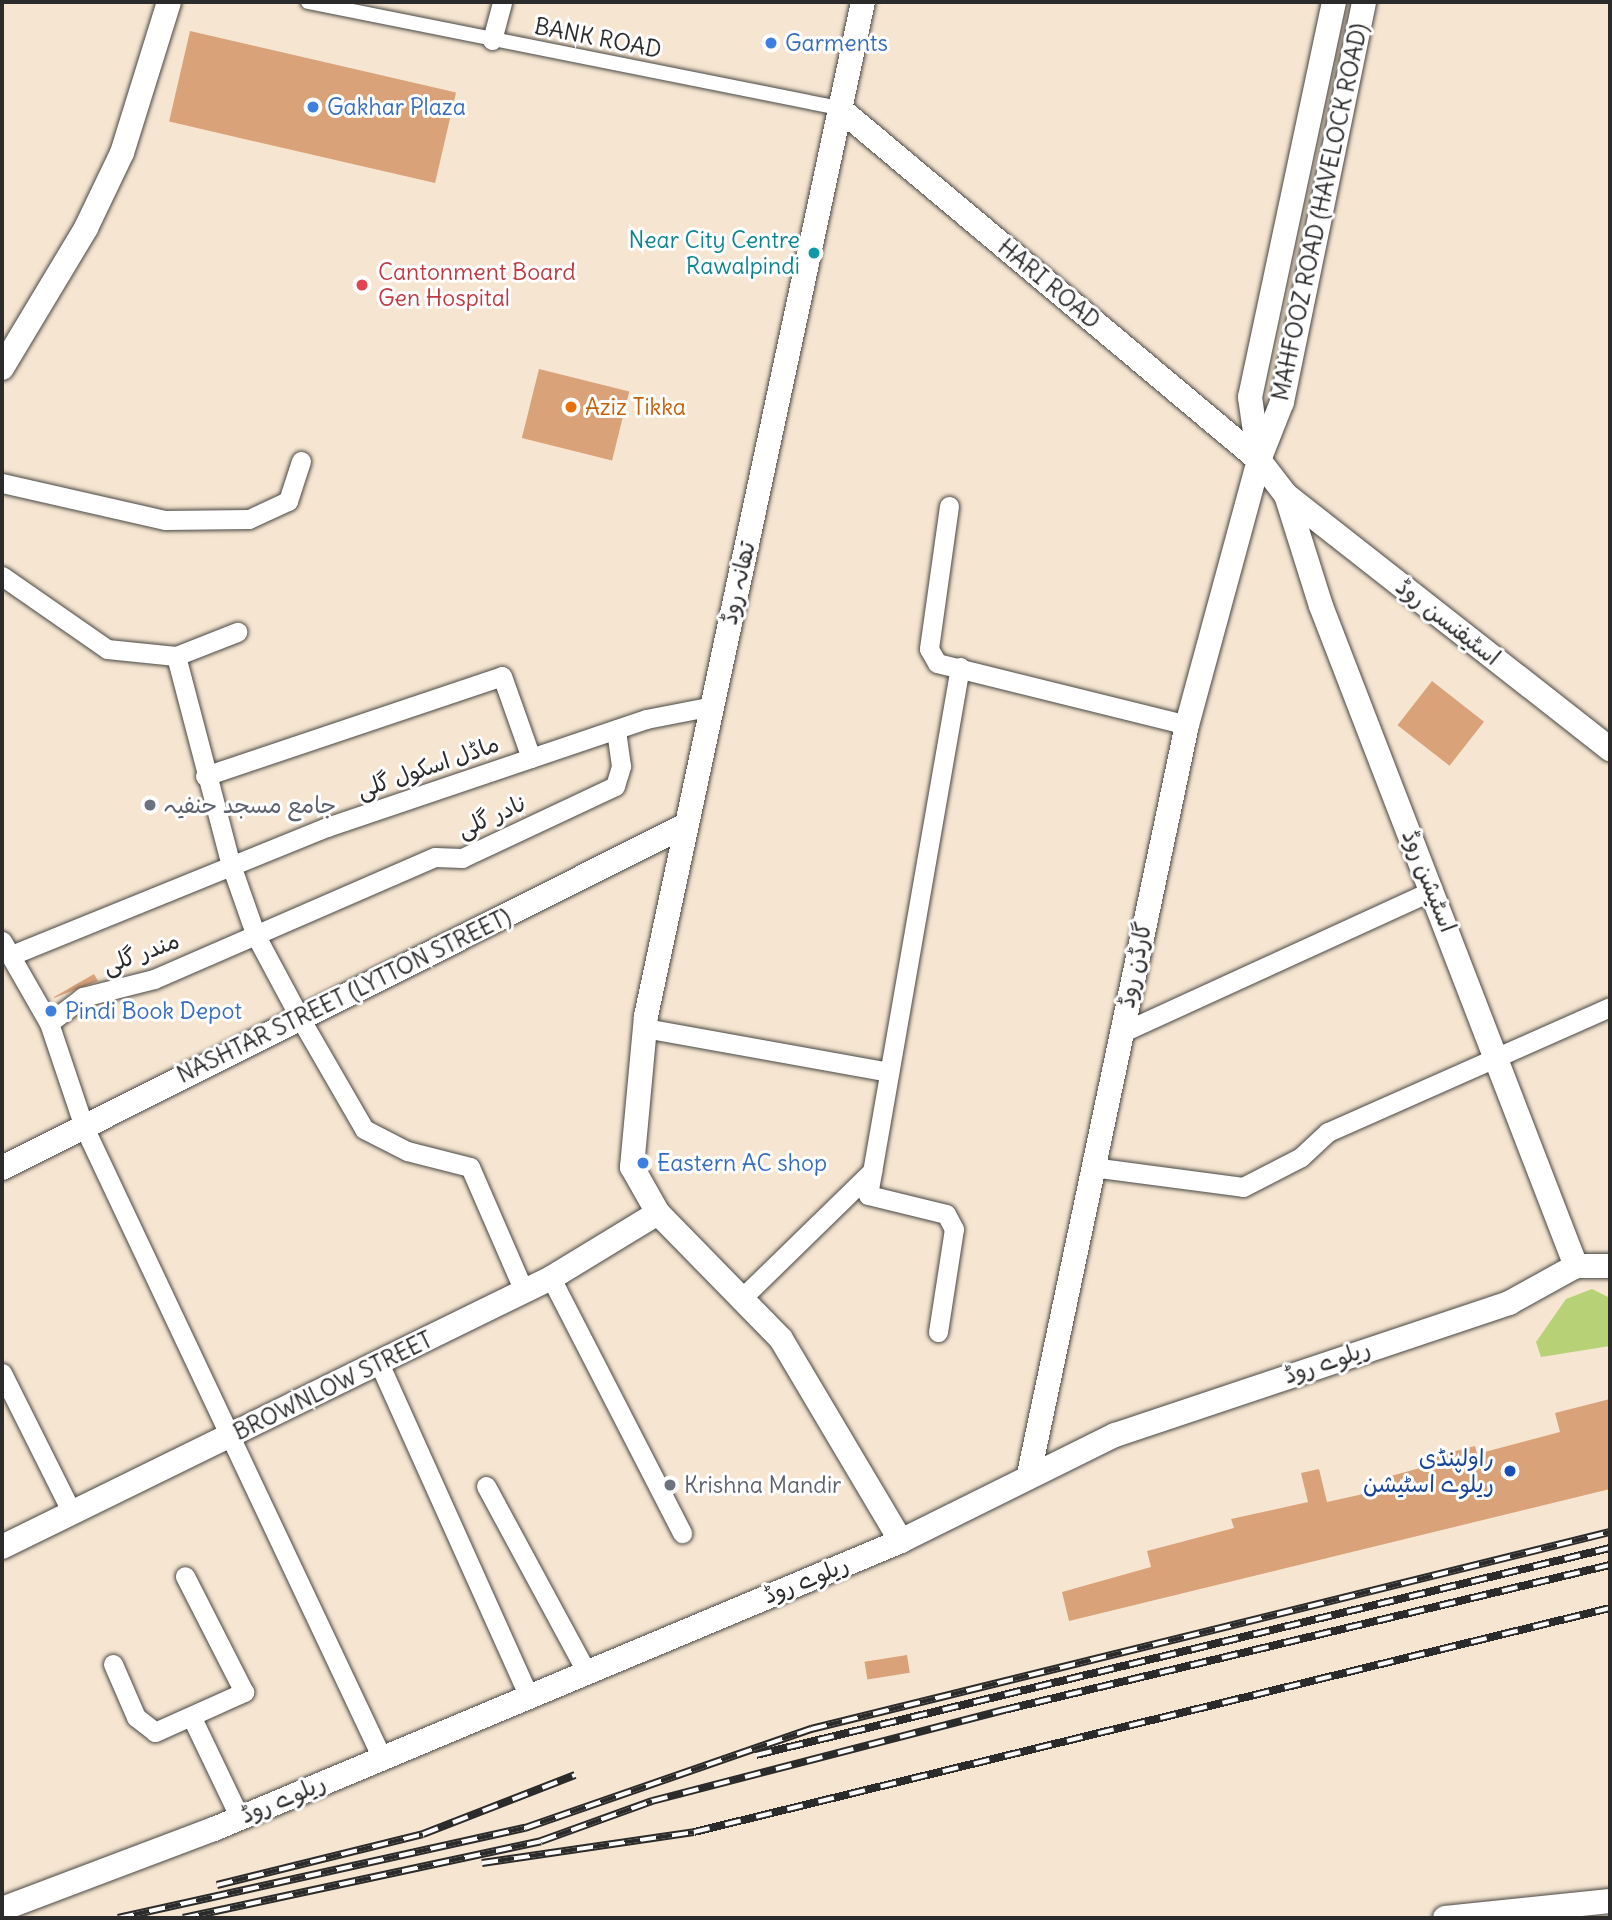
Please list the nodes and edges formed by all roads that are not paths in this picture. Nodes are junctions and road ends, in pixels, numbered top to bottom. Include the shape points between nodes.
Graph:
1 (169, 2) edge
2 (308, 2) edge
3 (502, 2) edge
4 (863, 2) edge
5 (1334, 2) edge
6 (1364, 2) edge
7 (492, 40) junction
8 (839, 108) junction
9 (2, 368) edge
10 (1259, 460) junction
11 (301, 461) dead end
12 (2, 483) edge
13 (1286, 495) junction
14 (949, 506) dead end
15 (2, 576) edge
16 (237, 632) dead end
17 (176, 656) junction
18 (960, 667) junction
19 (708, 707) junction
20 (1187, 724) junction
21 (615, 729) junction
22 (1610, 749) edge
23 (531, 758) junction
24 (205, 776) junction
25 (686, 825) junction
26 (231, 865) junction
27 (1433, 890) junction
28 (256, 936) junction
29 (6, 947) edge
30 (1610, 1007) edge
31 (300, 1018) junction
32 (49, 1023) junction
33 (645, 1028) junction
34 (1121, 1033) junction
35 (1497, 1052) junction
36 (889, 1072) junction
37 (84, 1127) junction
38 (1092, 1167) junction
39 (2, 1168) edge
40 (872, 1171) junction
41 (658, 1213) junction
42 (1576, 1266) junction
43 (1610, 1266) edge
44 (551, 1278) junction
45 (524, 1291) junction
46 (743, 1297) junction
47 (938, 1332) dead end
48 (379, 1363) junction
49 (2, 1373) edge
50 (229, 1438) junction
51 (1029, 1474) junction
52 (486, 1486) dead end
53 (72, 1513) junction
54 (682, 1533) dead end
55 (901, 1541) junction
56 (2, 1547) edge
57 (185, 1576) dead end
58 (113, 1664) dead end
59 (586, 1671) junction
60 (528, 1695) junction
61 (192, 1718) junction
62 (382, 1758) junction
63 (240, 1818) junction
64 (1610, 1901) edge
65 (2, 1909) edge
66 (1445, 1918) edge

1 - 9 street via 122,153 86,228
2 - 7 street, BANK ROAD
3 - 7 street
4 - 8 street, تھانہ روڈ
5 - 10 street, MAHFOOZ ROAD (HAVELOCK ROAD) via 1251,397
6 - 10 street, MAHFOOZ ROAD (HAVELOCK ROAD) via 1282,402
7 - 8 street, BANK ROAD
8 - 10 street, HARI ROAD
8 - 19 street, تھانہ روڈ
10 - 13 street, HARI ROAD
10 - 20 street, گارڈن روڈ
11 - 12 street via 288,501 248,519 165,520
13 - 22 street, اسٹیفنسن روڈ
13 - 27 street, اسٹیشن روڈ via 1321,606
14 - 18 street via 929,649 937,663
15 - 17 street via 107,649
16 - 17 street
17 - 24 street
18 - 20 street
18 - 36 street
19 - 21 street, ماڈل اسکول گلی
19 - 25 street, تھانہ روڈ
20 - 34 street, گارڈن روڈ
21 - 23 street, ماڈل اسکول گلی
21 - 28 street, نادر گلی via 621,766 615,786 462,858 435,857
23 - 24 street via 502,676
23 - 26 street, ماڈل اسکول گلی
24 - 26 street
25 - 31 street, NASHTAR STREET (LYTTON STREET)
25 - 33 street, تھانہ روڈ
26 - 28 street
26 - 29 street, ماڈل اسکول گلی
27 - 34 street
27 - 35 street, اسٹیشن روڈ
28 - 31 street
28 - 32 street, مندر گلی via 123,990 83,996
29 - 32 street
30 - 35 street
31 - 37 street, NASHTAR STREET (LYTTON STREET)
31 - 45 street via 364,1129 407,1151 470,1167
32 - 37 street
33 - 36 street
33 - 41 street, تھانہ روڈ via 632,1167
34 - 38 street, گارڈن روڈ
35 - 38 street via 1328,1132 1301,1157 1243,1188
35 - 42 street, اسٹیشن روڈ
36 - 40 street
37 - 39 street, NASHTAR STREET (LYTTON STREET)
37 - 50 street
38 - 51 street, گارڈن روڈ
40 - 46 street
40 - 47 street via 868,1195 946,1214 954,1229
41 - 44 street, BROWNLOW STREET
41 - 46 street
42 - 43 street, ریلوے روڈ
42 - 51 street, ریلوے روڈ via 1509,1303 1115,1435
44 - 45 street, BROWNLOW STREET
44 - 54 street
45 - 48 street, BROWNLOW STREET
46 - 55 street via 781,1339
48 - 50 street, BROWNLOW STREET
48 - 60 street
49 - 53 street
50 - 53 street, BROWNLOW STREET
50 - 62 street
51 - 55 street, ریلوے روڈ
52 - 59 street
53 - 56 street, BROWNLOW STREET
55 - 59 street, ریلوے روڈ
57 - 61 street via 244,1688
58 - 61 street via 136,1717 155,1732
59 - 60 street, ریلوے روڈ
60 - 62 street, ریلوے روڈ
61 - 63 street
62 - 63 street, ریلوے روڈ
63 - 65 street, ریلوے روڈ
64 - 66 street

